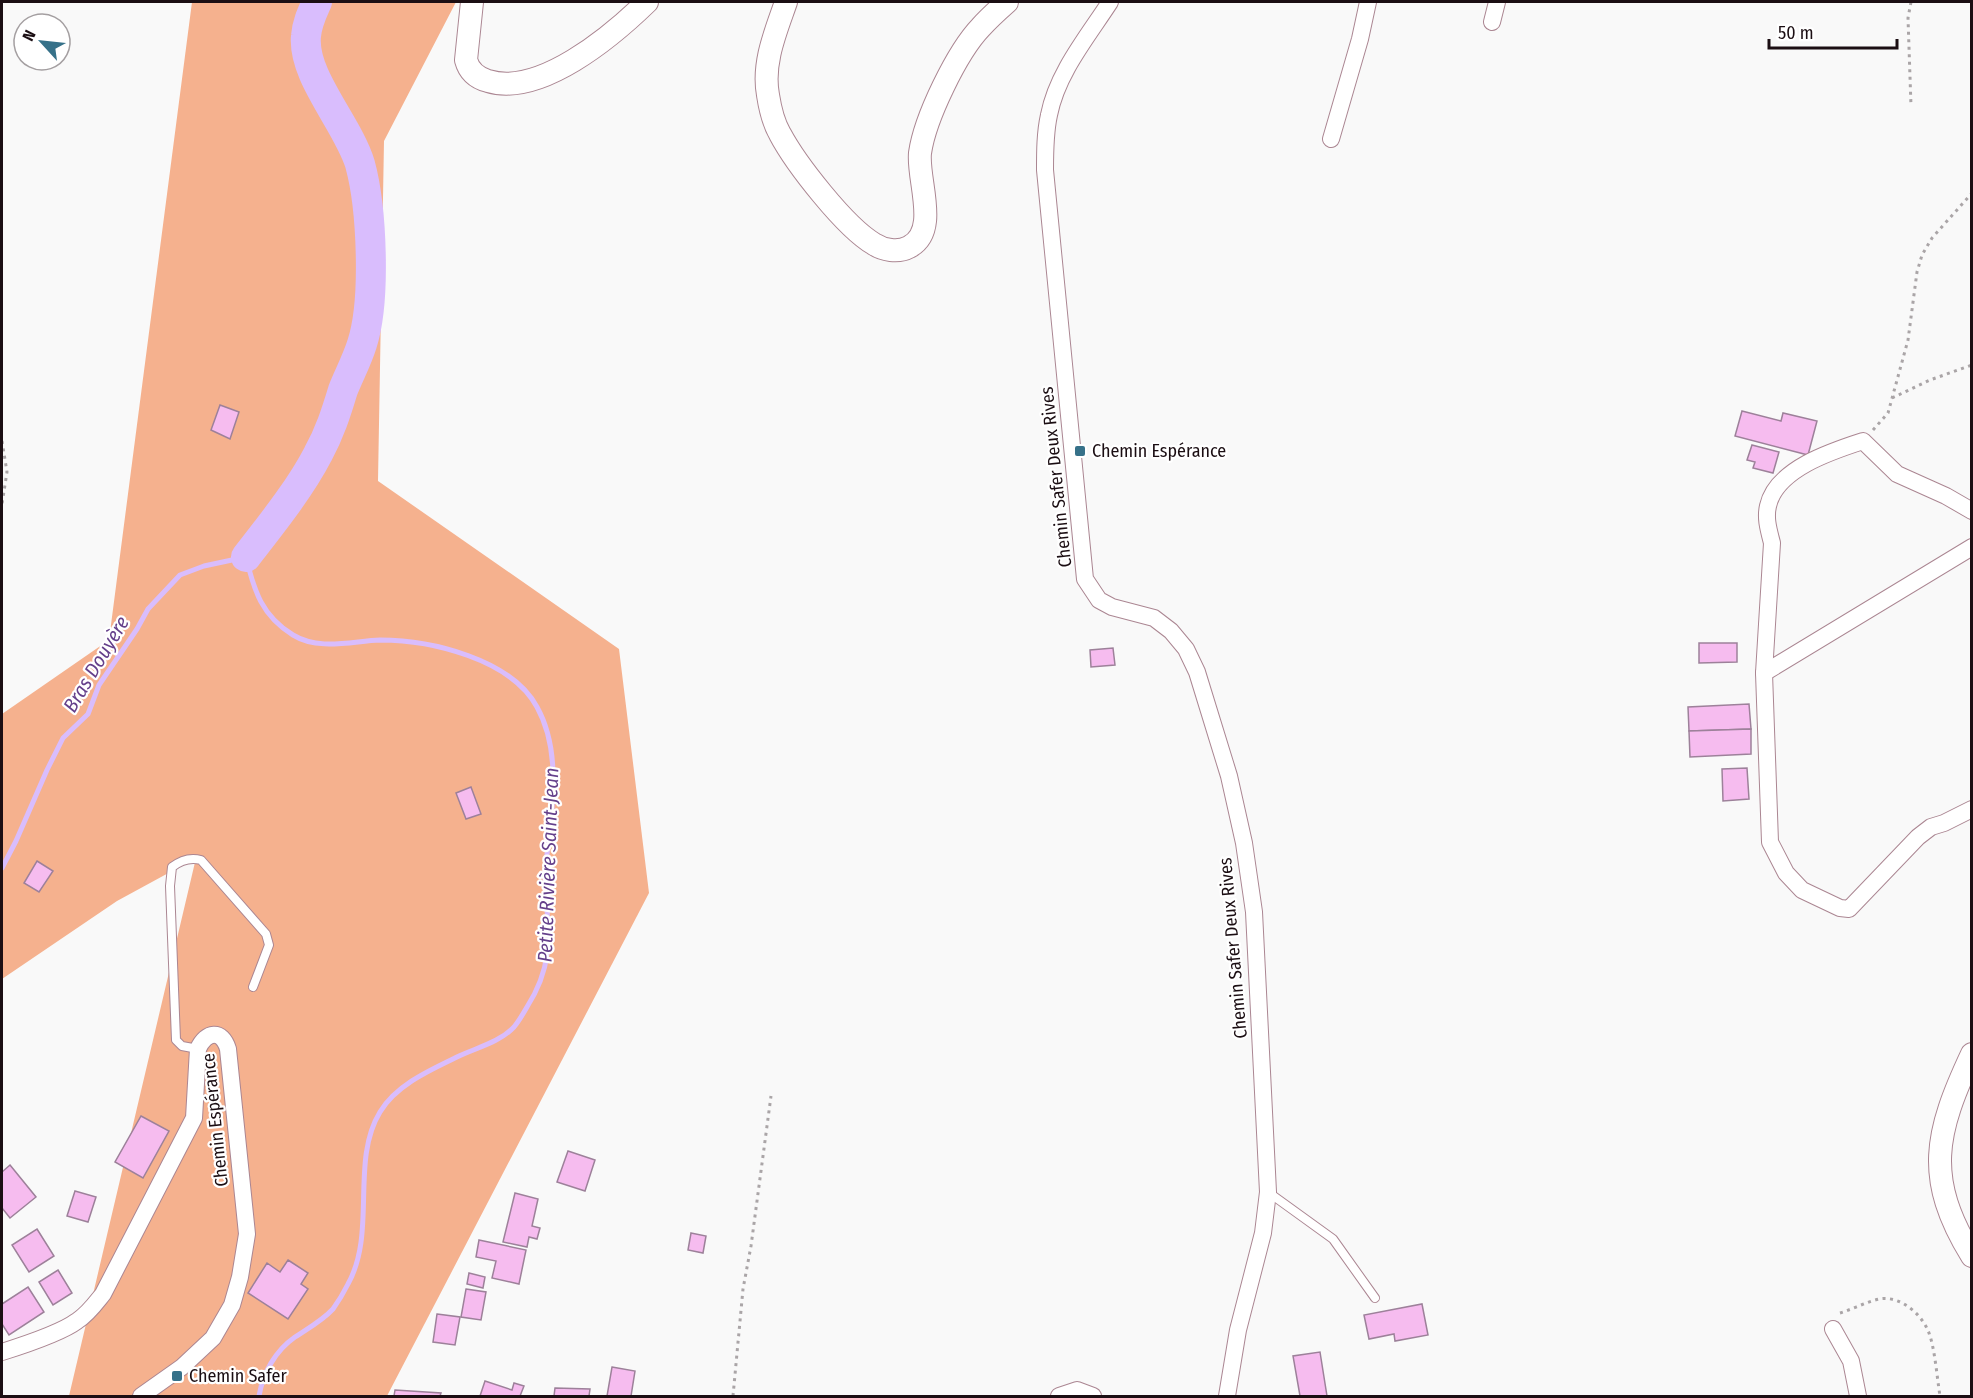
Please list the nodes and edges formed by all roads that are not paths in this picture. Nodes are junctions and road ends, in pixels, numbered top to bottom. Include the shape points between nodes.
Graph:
1 (472, 2) edge
2 (647, 2) edge
3 (786, 2) edge
4 (1007, 2) edge
5 (1110, 2) edge
6 (1368, 2) edge
7 (1497, 2) edge
8 (1492, 22) dead end
9 (1331, 139) dead end
10 (1971, 511) edge
11 (1971, 547) edge
12 (1764, 673) junction
13 (1971, 809) edge
14 (253, 987) dead end
15 (198, 1049) junction
16 (1971, 1054) edge
17 (1268, 1192) junction
18 (1971, 1257) edge
19 (1375, 1298) dead end
20 (1833, 1329) road end
21 (2, 1352) edge
22 (141, 1396) edge
23 (1059, 1396) edge
24 (1093, 1396) edge
25 (1227, 1396) edge
26 (1858, 1396) edge

1 - 2 street via 468,66 483,80 513,85 544,76 571,61 628,21
3 - 4 street via 767,68 771,113 780,134 838,213 875,245 889,250 910,247 925,226 920,153 928,126 945,83 979,28
5 - 17 street, Chemin Safer Deux Rives via 1071,62 1049,112 1046,135 1045,170 1085,579 1099,600 1112,608 1154,618 1186,649 1197,672 1229,776 1254,912
6 - 9 street
7 - 8 street
10 - 12 street via 1897,474 1863,441 1797,469 1771,496 1768,507 1772,543
11 - 12 street
12 - 13 street via 1770,842 1786,873 1802,890 1849,909 1918,837
14 - 15 lane via 269,945 266,934 201,860 178,862 172,867 170,886 176,1040
15 - 21 street, Chemin Espérance via 194,1118 103,1294 75,1323
15 - 22 street, Chemin Espérance via 212,1035 226,1041 247,1234 232,1305 213,1338 182,1367
16 - 18 street via 1943,1127 1939,1170 1946,1208
17 - 19 lane via 1334,1239
17 - 25 street, Chemin Safer Deux Rives via 1263,1233 1238,1330
20 - 26 street via 1851,1361
23 - 24 street via 1077,1390

